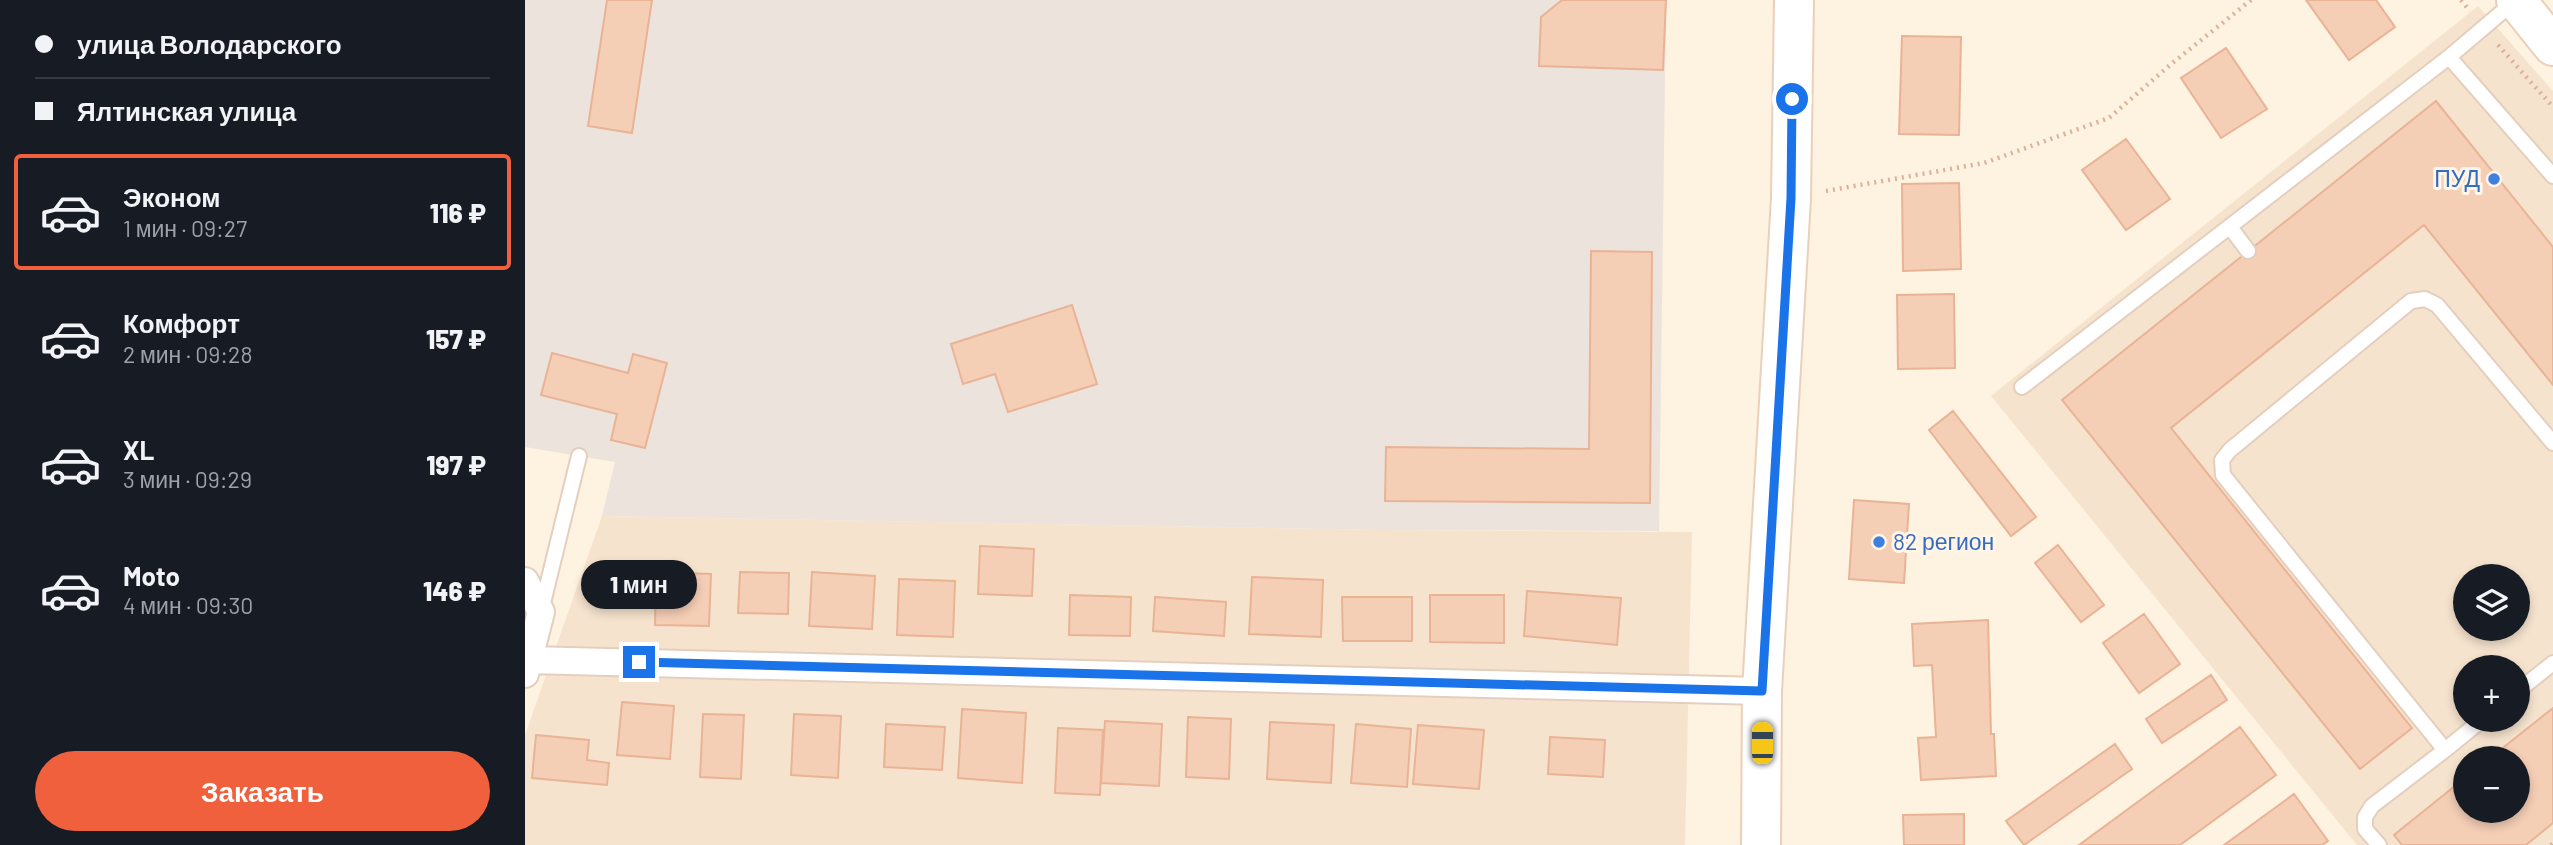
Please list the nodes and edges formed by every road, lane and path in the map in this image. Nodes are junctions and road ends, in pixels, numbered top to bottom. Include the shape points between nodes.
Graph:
1 (1794, 0) edge
2 (2251, 0) edge
3 (2461, 0) edge
4 (2516, 0) edge
5 (2484, 28) junction
6 (2553, 46) edge
7 (2449, 57) junction
8 (2553, 107) edge
9 (2553, 176) edge
10 (1791, 198) junction
11 (2230, 227) junction
12 (2248, 251) dead end
13 (2022, 387) dead end
14 (2553, 443) edge
15 (579, 456) dead end
16 (525, 581) edge
17 (533, 608) edge
18 (2553, 663) edge
19 (527, 668) edge
20 (2530, 681) edge
21 (1762, 691) junction
22 (2467, 732) edge
23 (2445, 750) junction
24 (1761, 845) edge
25 (2379, 845) edge

1 - 10 main road
2 - 10 path via 2109,118 1984,163
3 - 5 path
4 - 5 lane
4 - 6 main road
5 - 7 lane
5 - 8 path
7 - 9 lane
7 - 11 lane
10 - 21 main road
11 - 12 lane
11 - 13 lane
14 - 23 lane via 2437,305 2425,299 2411,301 2222,460 2223,475
15 - 17 lane
16 - 17 street
17 - 19 street
18 - 20 lane
19 - 21 street
21 - 24 main road
22 - 23 lane
23 - 25 lane via 2372,806 2365,829

